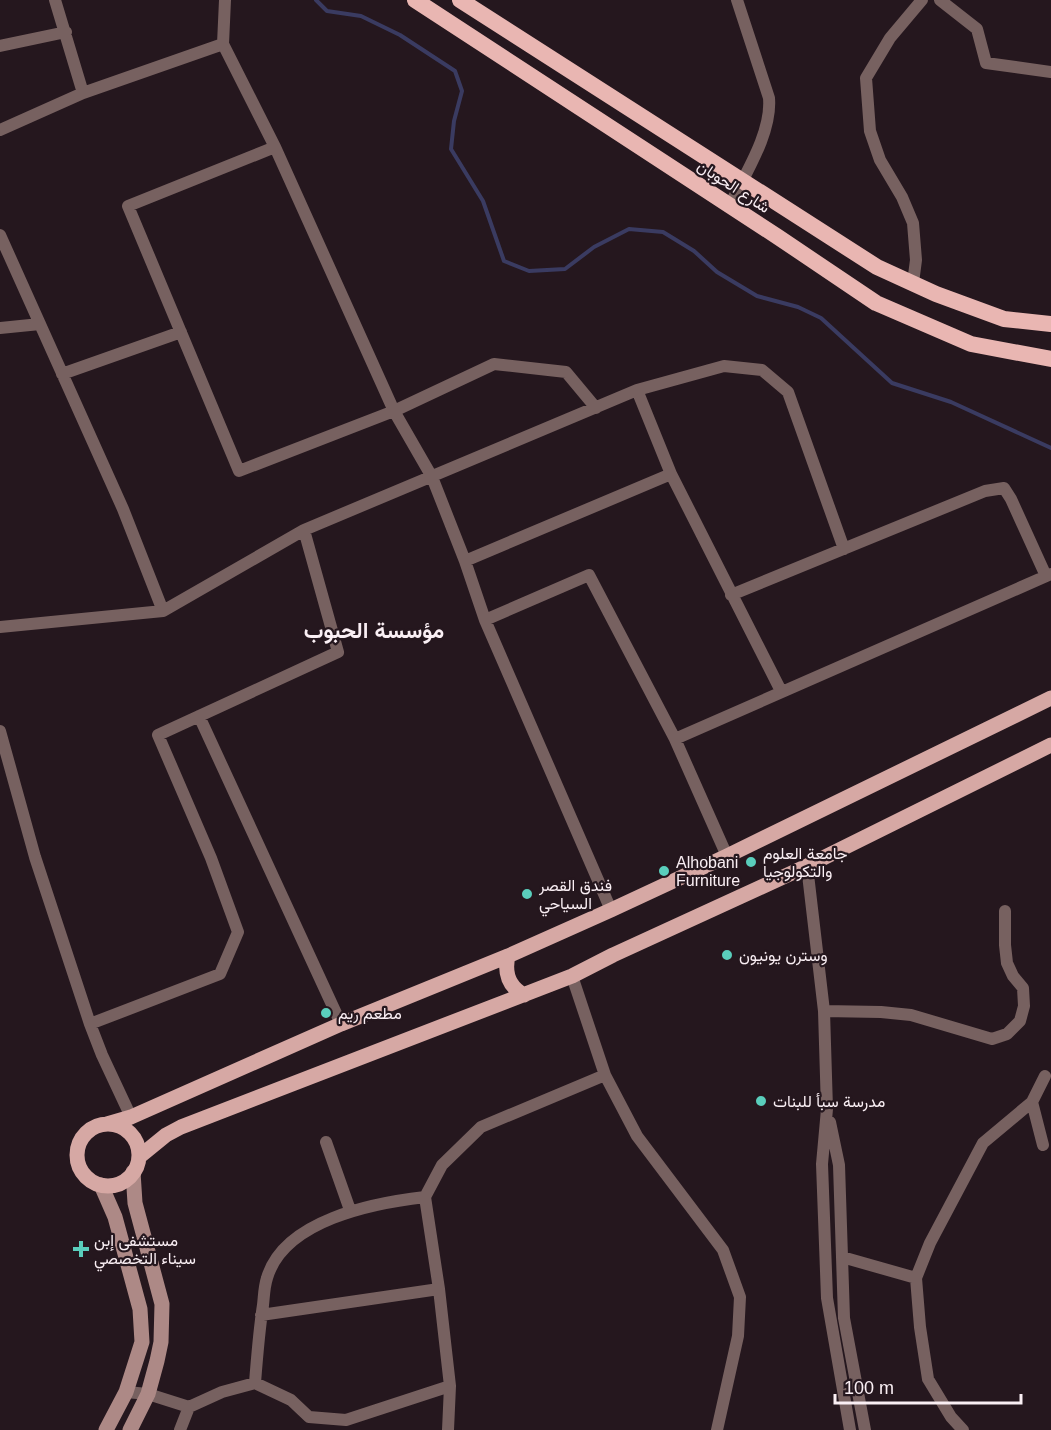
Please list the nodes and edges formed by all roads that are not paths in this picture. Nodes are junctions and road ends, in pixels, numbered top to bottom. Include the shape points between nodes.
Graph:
1 (55, 0) edge
2 (225, 0) edge
3 (415, 0) edge
4 (460, 0) edge
5 (737, 0) edge
6 (922, 0) edge
7 (940, 0) edge
8 (66, 32) junction
9 (223, 44) junction
10 (0, 46) edge
11 (1051, 72) edge
12 (83, 93) junction
13 (0, 130) edge
14 (275, 147) junction
15 (741, 182) junction
16 (730, 205) junction
17 (0, 235) edge
18 (913, 284) junction
19 (40, 324) junction
20 (1051, 324) edge
21 (0, 328) edge
22 (181, 332) junction
23 (1051, 359) edge
24 (62, 374) junction
25 (637, 390) junction
26 (596, 408) junction
27 (394, 411) junction
28 (671, 474) junction
29 (432, 477) junction
30 (304, 530) junction
31 (844, 549) junction
32 (465, 561) junction
33 (1049, 575) edge
34 (731, 595) junction
35 (163, 611) junction
36 (485, 620) junction
37 (0, 627) edge
38 (781, 692) junction
39 (1051, 698) edge
40 (199, 716) junction
41 (0, 730) edge
42 (675, 739) junction
43 (1051, 745) edge
44 (727, 856) junction
45 (807, 866) junction
46 (611, 910) junction
47 (1005, 911) dead end
48 (508, 956) junction
49 (572, 976) junction
50 (524, 995) junction
51 (824, 1011) junction
52 (90, 1024) junction
53 (341, 1024) junction
54 (604, 1075) junction
55 (1044, 1076) dead end
56 (1032, 1102) junction
57 (826, 1109) junction
58 (131, 1117) junction
59 (107, 1124) junction
60 (326, 1143) dead end
61 (1042, 1144) dead end
62 (139, 1157) junction
63 (133, 1172) junction
64 (101, 1185) junction
65 (425, 1197) junction
66 (350, 1210) junction
67 (842, 1257) junction
68 (916, 1278) junction
69 (438, 1289) junction
70 (261, 1315) junction
71 (255, 1383) junction
72 (450, 1386) junction
73 (126, 1392) junction
74 (148, 1394) junction
75 (189, 1407) junction
76 (309, 1416) junction
77 (106, 1430) edge
78 (130, 1430) edge
79 (180, 1430) edge
80 (315, 1430) edge
81 (448, 1430) edge
82 (717, 1430) edge
83 (850, 1430) edge
84 (865, 1430) edge
85 (963, 1430) edge

1 - 8 street
2 - 9 street
3 - 16 highway, شارع الحوبان
4 - 15 highway, شارع الحوبان
5 - 15 street via 770,108 765,132
6 - 18 street via 890,38 866,78 870,131 880,160 913,223
7 - 11 street via 977,29 986,63
8 - 10 street
8 - 12 street
9 - 12 street
9 - 14 street
12 - 13 street
14 - 22 street via 128,206
14 - 27 street
15 - 16 street
15 - 18 highway, شارع الحوبان via 877,267
16 - 23 highway, شارع الحوبان via 876,303 971,344
17 - 19 street
18 - 20 highway, شارع الحوبان via 1004,319
19 - 21 street
19 - 24 street
22 - 24 street
22 - 27 street via 238,471
24 - 35 street via 123,509
25 - 26 street
25 - 28 street
25 - 31 street via 724,366 762,370 788,392
26 - 27 street via 566,372 494,364
26 - 29 street
27 - 29 street
28 - 32 street
28 - 34 street
29 - 30 street
29 - 32 street
30 - 35 street
30 - 40 street via 338,652
31 - 33 street via 985,491 1004,488
31 - 34 street
32 - 36 street
33 - 38 street
34 - 38 street
35 - 37 street
36 - 42 street via 589,575
36 - 46 street
38 - 42 street
39 - 44 main road
40 - 52 street via 158,735 238,932 220,974
40 - 53 street
41 - 52 street via 34,857
42 - 44 street
43 - 45 main road
44 - 46 main road
45 - 49 main road
45 - 51 street
46 - 48 main road
47 - 51 street via 1007,963 1023,988 1020,1021 1006,1034 992,1039 911,1016
48 - 50 main road via 508,979
48 - 53 main road
49 - 50 main road
49 - 54 street
50 - 62 main road via 181,1127
51 - 57 street
52 - 58 street
53 - 58 main road
54 - 65 street via 481,1127 442,1165
54 - 82 street via 638,1136 723,1251 740,1297 738,1336
55 - 56 street
56 - 61 street
56 - 68 street via 983,1143
57 - 67 street via 839,1165
57 - 83 street via 822,1164 826,1298
58 - 59 main road
59 - 62 main road via 117,1125 133,1137
59 - 64 main road via 88,1131 78,1147 79,1166
60 - 66 street
62 - 63 main road
63 - 64 main road via 119,1183
63 - 74 main road via 135,1203 162,1304 161,1342
64 - 73 main road via 140,1309 142,1342
65 - 66 street
65 - 69 street
66 - 70 street via 306,1231 276,1256 266,1278
67 - 68 street
67 - 84 street via 844,1318
68 - 85 street via 928,1379
69 - 70 street
69 - 72 street
70 - 71 street
71 - 75 street
71 - 76 street via 291,1400
72 - 76 street via 346,1420
72 - 81 street
73 - 74 street
73 - 77 main road
74 - 75 street
74 - 78 main road
75 - 79 street
76 - 80 street

